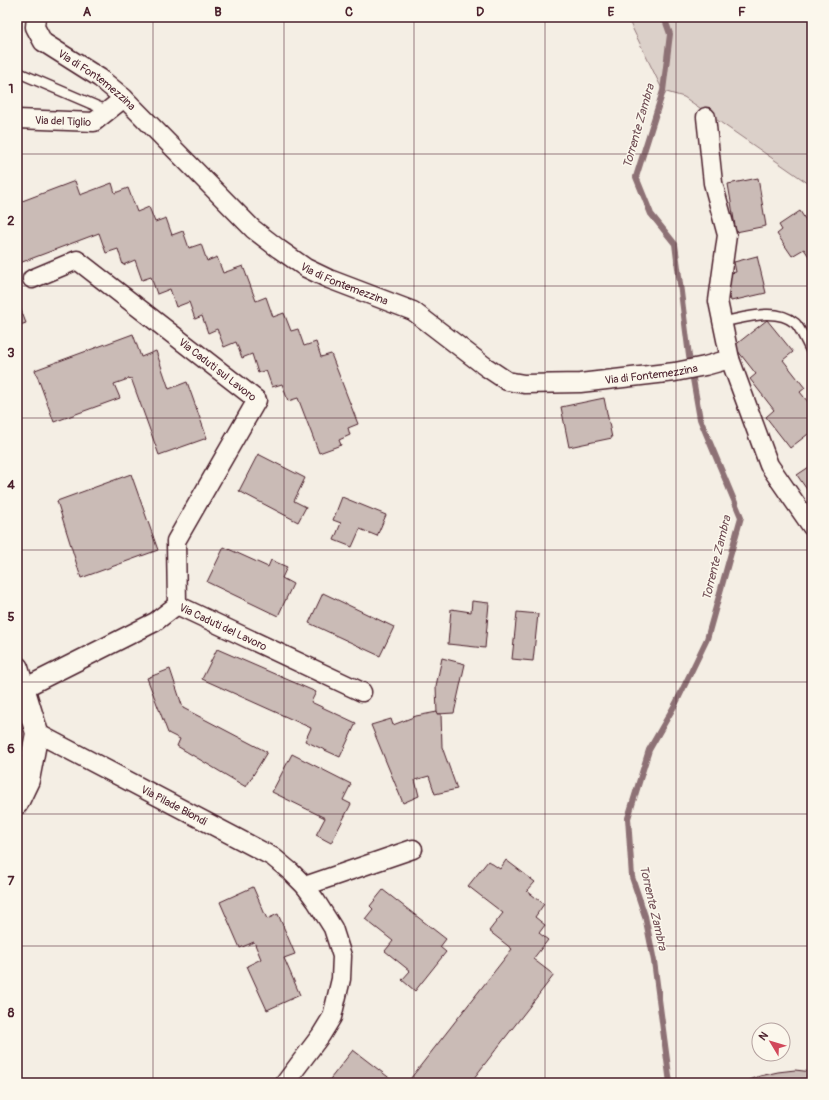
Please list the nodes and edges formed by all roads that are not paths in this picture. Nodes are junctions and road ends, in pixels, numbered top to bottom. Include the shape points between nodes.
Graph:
1 (36, 17) edge
2 (17, 72) edge
3 (124, 98) junction
4 (108, 111) junction
5 (706, 118) dead end
6 (17, 119) edge
7 (32, 280) dead end
8 (722, 322) junction
9 (812, 353) edge
10 (730, 359) junction
11 (812, 527) edge
12 (177, 605) junction
13 (17, 668) edge
14 (24, 688) junction
15 (362, 692) dead end
16 (37, 733) junction
17 (17, 803) edge
18 (413, 850) dead end
19 (305, 886) junction
20 (285, 1083) edge

1 - 3 street, Via di Fontemezzina via 35,27 43,42 100,78
2 - 4 lane
3 - 4 street, Via del Tiglio
3 - 10 street, Via di Fontemezzina via 248,224 279,249 306,268 329,279 414,311 507,381 524,384 580,383 675,372
4 - 6 street, Via del Tiglio via 94,122
5 - 8 street via 713,183 727,235 718,301
7 - 12 street, Via Caduti sul Lavoro via 77,260 257,400 176,541
8 - 9 lane via 764,314 782,316 796,323
8 - 10 street
10 - 11 street via 769,465
12 - 14 street, Via Caduti del Lavoro via 155,622
12 - 15 street, Via Caduti del Lavoro
13 - 14 street
14 - 16 street
16 - 17 street via 28,780
16 - 19 street, Via Pilade Biondi via 273,857
18 - 19 street
19 - 20 street, Via Pilade Biondi via 333,928 342,956 341,979 332,1017

